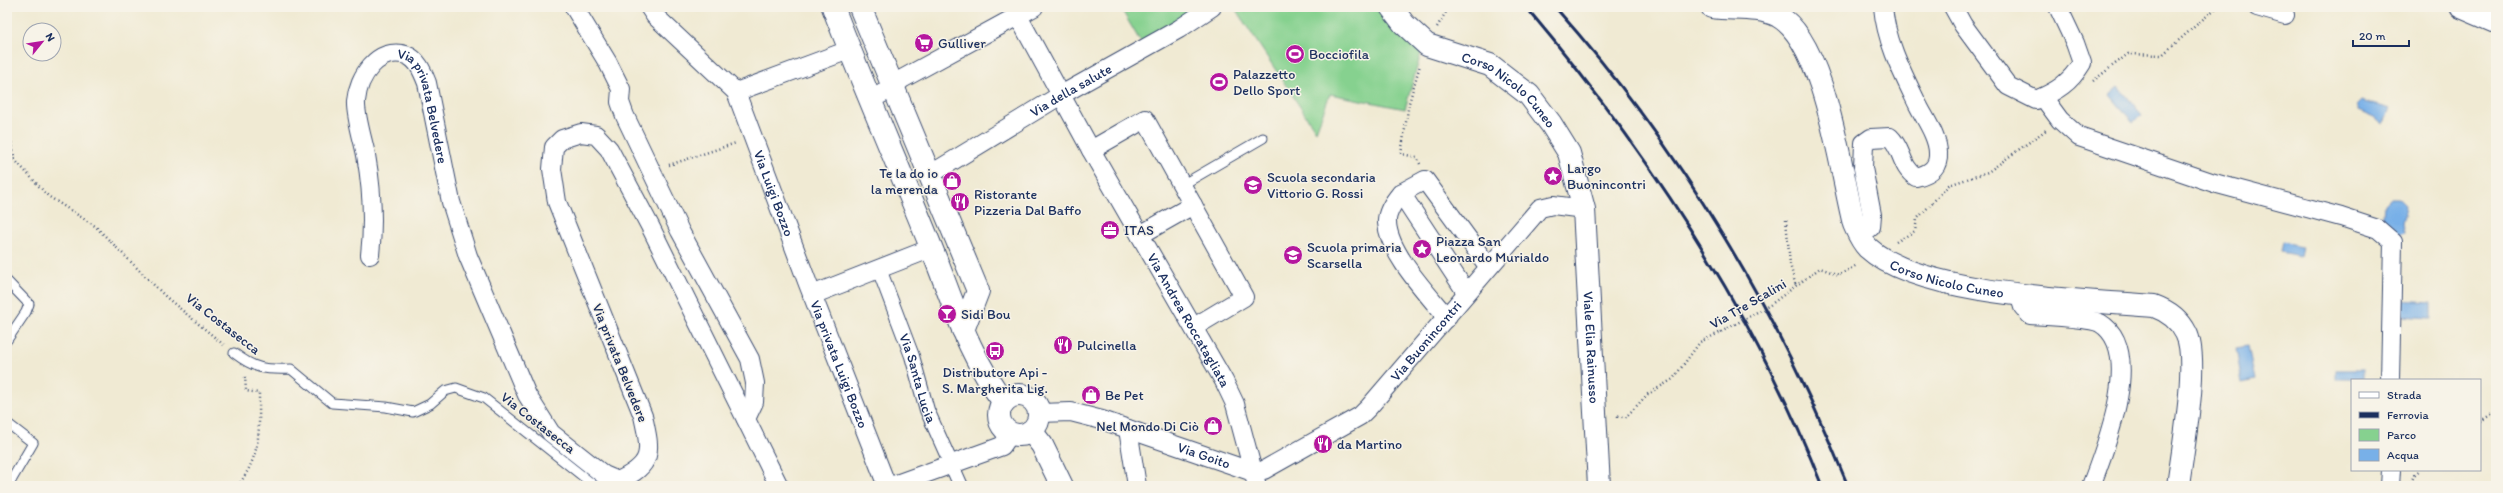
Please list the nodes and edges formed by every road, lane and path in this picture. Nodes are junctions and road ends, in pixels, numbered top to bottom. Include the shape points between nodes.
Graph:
1 (574, 7) edge
2 (649, 7) edge
3 (832, 7) edge
4 (860, 7) edge
5 (1212, 7) edge
6 (1391, 7) edge
7 (1712, 7) edge
8 (1883, 7) edge
9 (1952, 7) edge
10 (2058, 7) edge
11 (2217, 7) edge
12 (2257, 7) edge
13 (2461, 7) edge
14 (1026, 11) edge
15 (2285, 15) dead end
16 (2496, 22) edge
17 (1427, 45) junction
18 (849, 50) junction
19 (2073, 78) junction
20 (894, 87) junction
21 (736, 92) junction
22 (1061, 95) junction
23 (2043, 97) junction
24 (870, 100) junction
25 (2060, 120) junction
26 (7, 123) edge
27 (1263, 138) dead end
28 (754, 139) junction
29 (1091, 150) junction
30 (7, 156) edge
31 (15, 160) junction
32 (1422, 168) dead end
33 (651, 170) junction
34 (931, 174) junction
35 (1182, 185) junction
36 (1401, 193) junction
37 (1193, 205) junction
38 (1584, 209) junction
39 (1786, 220) dead end
40 (1140, 235) junction
41 (1859, 236) junction
42 (932, 248) junction
43 (1877, 254) junction
44 (370, 256) dead end
45 (1488, 266) junction
46 (879, 269) junction
47 (7, 280) edge
48 (1796, 287) junction
49 (1466, 292) junction
50 (2019, 294) junction
51 (812, 295) junction
52 (1447, 318) junction
53 (1194, 327) junction
54 (963, 330) junction
55 (7, 340) edge
56 (234, 353) joint
57 (245, 361) junction
58 (2390, 379) edge
59 (1004, 402) junction
60 (2496, 412) edge
61 (746, 419) junction
62 (2481, 420) edge
63 (1617, 422) dead end
64 (7, 423) edge
65 (1027, 425) junction
66 (1128, 429) junction
67 (950, 465) junction
68 (2391, 471) edge
69 (2419, 471) edge
70 (1255, 479) edge
71 (8, 486) edge
72 (238, 486) edge
73 (595, 486) edge
74 (779, 486) edge
75 (887, 486) edge
76 (891, 486) edge
77 (961, 486) edge
78 (1062, 486) edge
79 (1136, 486) edge
80 (1598, 486) edge
81 (2091, 486) edge
82 (2178, 486) edge
83 (2390, 486) edge
84 (2409, 486) edge

1 - 33 street via 621,89 620,102 625,116
2 - 21 street via 654,16
3 - 18 main road
4 - 20 main road
5 - 22 street, Via della salute via 1179,29
6 - 17 main road, Corso Nicolo Cuneo via 1404,24
7 - 41 main road, Corso Nicolo Cuneo via 1764,10 1792,27 1806,49 1820,82
8 - 41 street via 1884,26 1903,75 1932,131 1938,153 1935,167 1928,174 1916,177 1907,170 1897,144 1890,137 1870,138 1864,143 1863,168 1872,214 1871,227
9 - 23 street via 1962,25 2008,86 2036,100
10 - 19 street via 2076,43 2082,63
11 - 19 path via 2162,55 2128,54 2096,80 2084,85
12 - 15 street
13 - 16 main road
14 - 20 street via 902,79
14 - 22 street, Via Andrea Roccatagliata
17 - 32 path via 1409,103 1401,154 1417,158
17 - 38 main road, Corso Nicolo Cuneo via 1490,65 1529,95 1569,153
18 - 21 street
18 - 24 main road
19 - 23 street via 2059,90
20 - 24 street
20 - 34 main road
21 - 28 street, Via Luigi Bozzo
22 - 29 street, Via Andrea Roccatagliata
22 - 34 street, Via della salute
23 - 25 street
24 - 42 main road
25 - 43 path, Via Tre Scalini via 1988,172 1949,185 1917,219 1915,231
25 - 58 street via 2079,137 2214,183 2378,229 2393,242
26 - 31 path
27 - 35 lane
28 - 33 path
28 - 51 street, Via Luigi Bozzo
29 - 35 street via 1145,119
29 - 40 street, Via Andrea Roccatagliata
30 - 31 path, Via Costasecca
31 - 56 path, Via Costasecca via 48,196 95,226 166,297
33 - 61 street via 680,231 750,359 755,383 754,402
34 - 54 main road via 978,291
35 - 37 street
36 - 45 street via 1426,180
36 - 49 street
36 - 52 street via 1386,221 1390,235 1400,255
37 - 40 street
37 - 53 street via 1244,297
38 - 45 street, Via Buonincontri via 1553,205 1540,208
38 - 80 main road, Viale Elia Rainusso
39 - 48 path via 1790,264
40 - 53 street, Via Andrea Roccatagliata
41 - 43 main road, Corso Nicolo Cuneo
42 - 46 street, Via privata Luigi Bozzo
42 - 54 main road
43 - 48 path, Via Tre Scalini via 1839,275 1820,268
43 - 50 main road, Corso Nicolo Cuneo via 1891,263 1939,281
44 - 61 street, Via privata Belvedere via 373,224 370,180 356,101 363,76 376,61 389,55 406,55 420,66 427,84 451,202 468,256 527,395 551,433 604,475 618,481 643,466 649,444 643,416 557,202 552,169 554,147 562,139 581,133 596,135 609,149
45 - 49 street, Via Buonincontri
46 - 51 street, Via privata Luigi Bozzo
46 - 67 street, Via Santa Lucia via 912,356 927,410
47 - 55 lane via 29,304
48 - 63 path, Via Tre Scalini, bridge via 1770,305 1700,342 1673,379 1648,394 1625,418 1618,415
49 - 52 street, Via Buonincontri
50 - 81 street via 2023,307 2030,315 2098,322 2108,329 2117,344 2121,360 2121,382 2111,427
50 - 82 main road, Corso Nicolo Cuneo via 2154,306 2168,312 2179,322 2187,334 2190,348 2190,387
51 - 75 street, Via privata Luigi Bozzo
52 - 70 street, Via Buonincontri via 1360,416 1264,470
53 - 70 street, Via Andrea Roccatagliata via 1235,404
54 - 59 main road via 982,371
56 - 57 lane, Via Costasecca
57 - 72 path via 246,391 259,392 258,440 254,460
57 - 73 lane, Via Costasecca via 265,370 291,369 332,403 413,412 430,404 444,391 456,388 484,398
59 - 65 main road via 1001,423
59 - 65 main road via 1022,395 1034,401
60 - 62 path
61 - 74 street, Via privata Belvedere
64 - 71 lane via 33,443
65 - 66 street, Via Goito via 1071,412
65 - 67 street via 1002,446
65 - 78 main road via 1042,445
66 - 70 street, Via Goito
66 - 79 street
67 - 76 street
67 - 77 street, Via Santa Lucia
68 - 83 street
69 - 84 path

